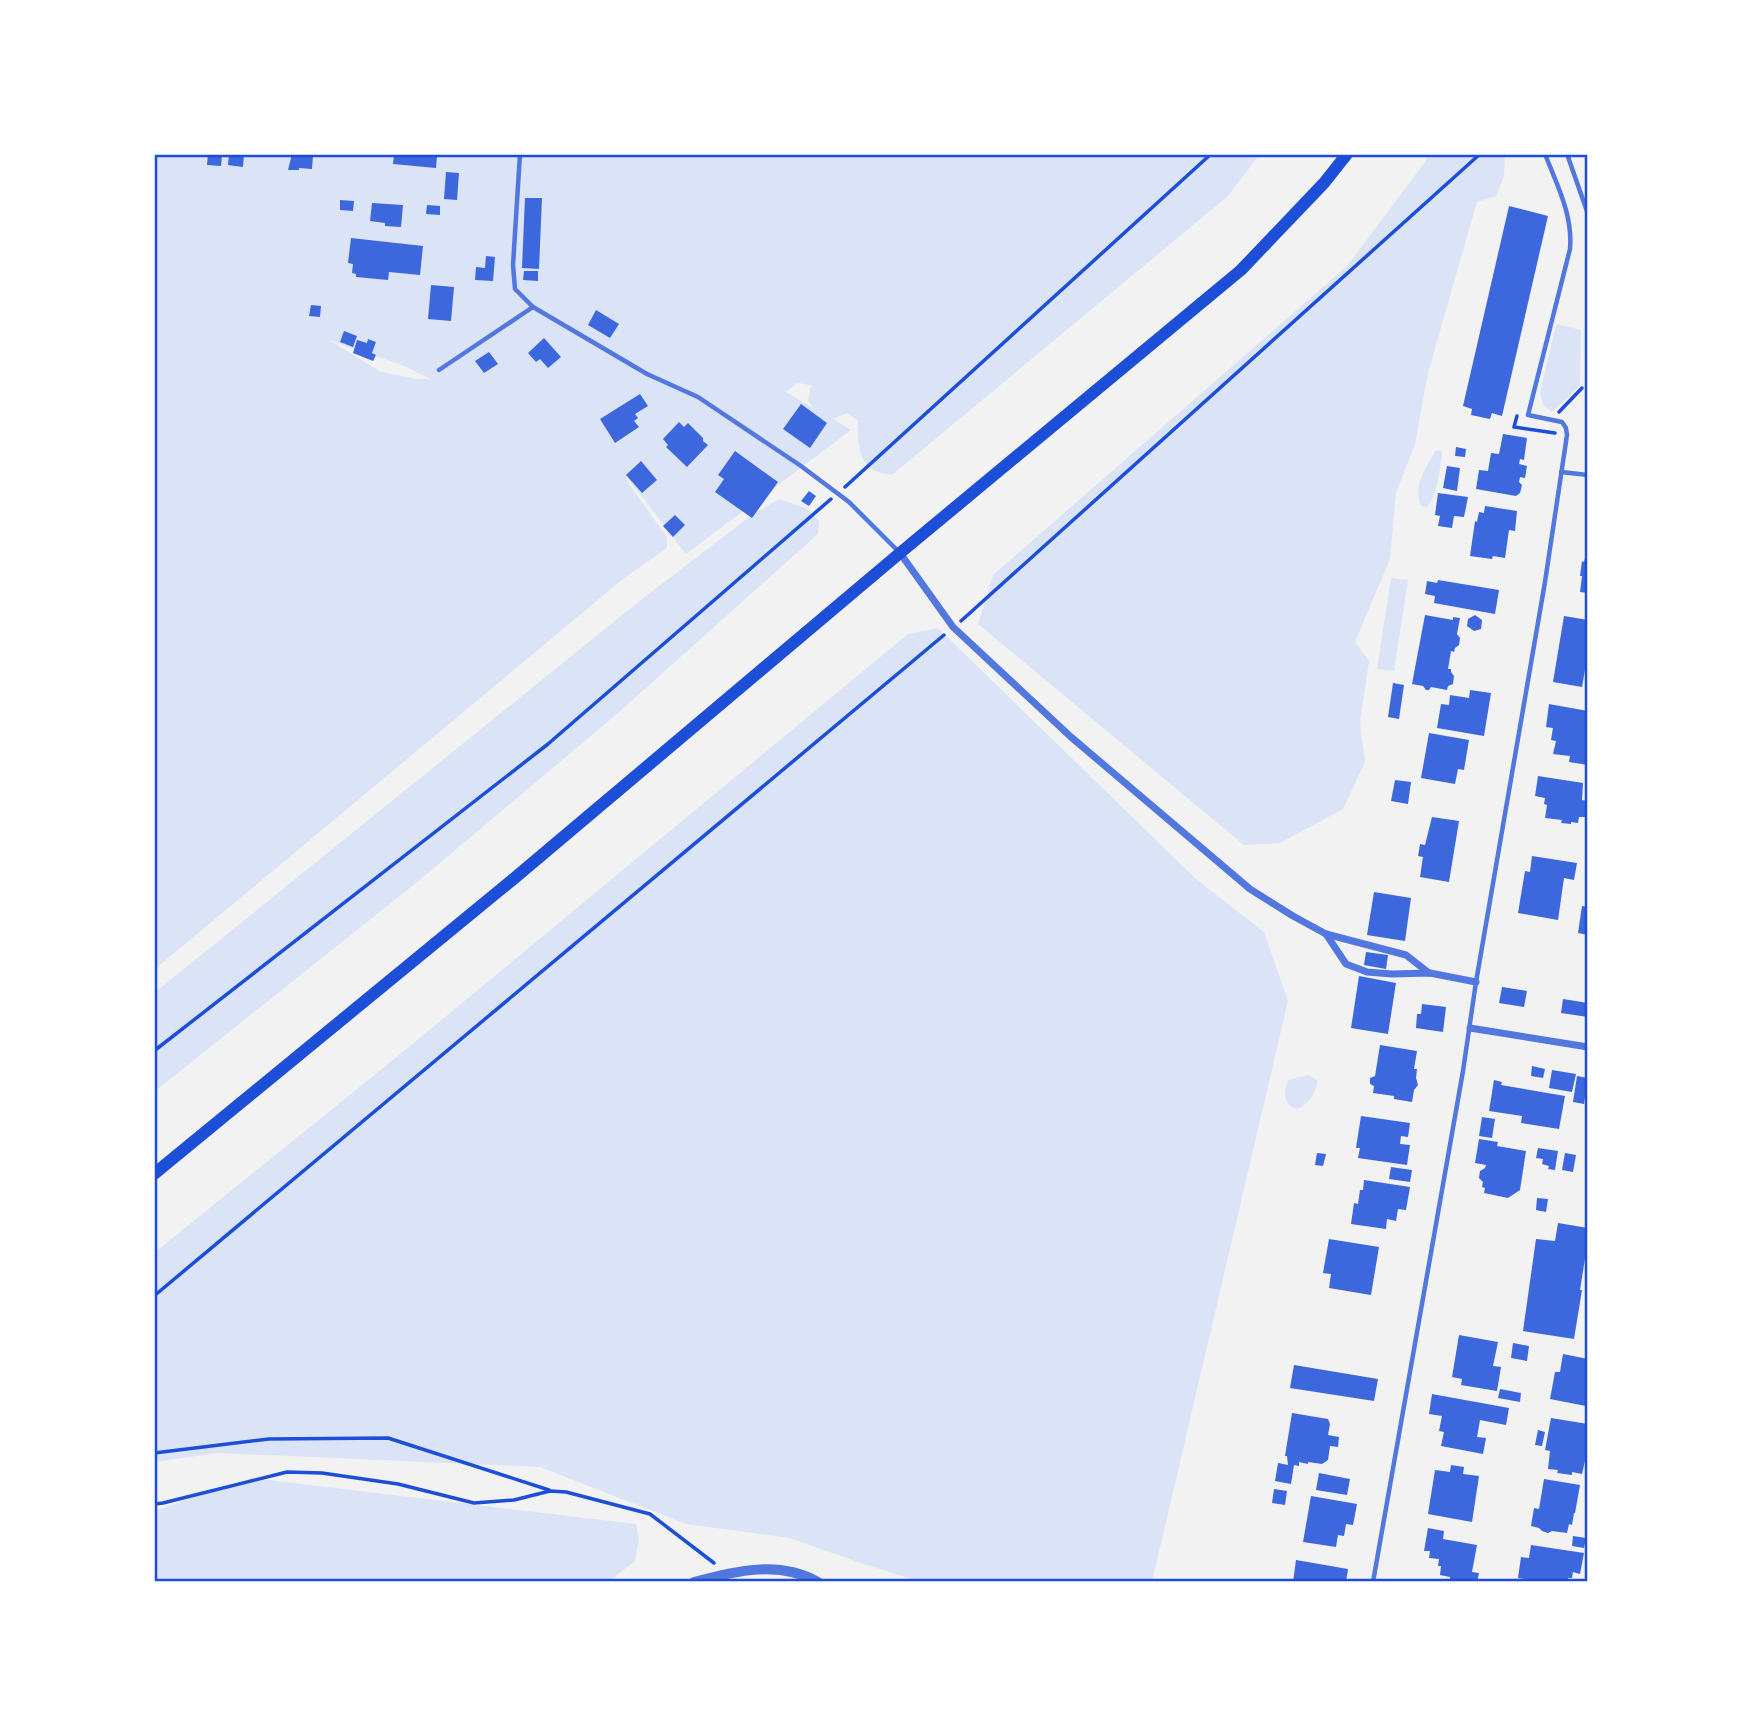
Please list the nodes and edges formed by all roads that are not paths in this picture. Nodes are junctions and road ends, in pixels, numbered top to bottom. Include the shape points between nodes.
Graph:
1 (520, 154) edge
2 (1347, 154) edge
3 (1545, 154) edge
4 (1567, 154) edge
5 (1588, 214) edge
6 (533, 307) junction
7 (439, 370) dead end
8 (1561, 472) junction
9 (1588, 475) edge
10 (900, 553) junction
11 (1326, 934) junction
12 (1430, 974) junction
13 (1476, 982) junction
14 (1470, 1028) junction
15 (1588, 1047) edge
16 (154, 1174) edge
17 (694, 1582) edge
18 (818, 1582) edge
19 (1373, 1582) edge

1 - 6 lane via 514,289
2 - 10 main road via 1241,270
3 - 8 lane via 1569,216 1571,237 1528,415 1562,422 1567,431
4 - 5 lane
6 - 7 lane
6 - 10 lane via 647,374 698,397 801,466 849,502
8 - 9 lane
8 - 13 lane
10 - 11 street via 953,627 1071,737 1250,889
10 - 16 main road
11 - 12 street via 1406,955
11 - 12 street via 1346,964 1367,972
12 - 13 street
13 - 14 lane
14 - 15 street
14 - 19 lane
17 - 18 street via 752,1569 797,1573

